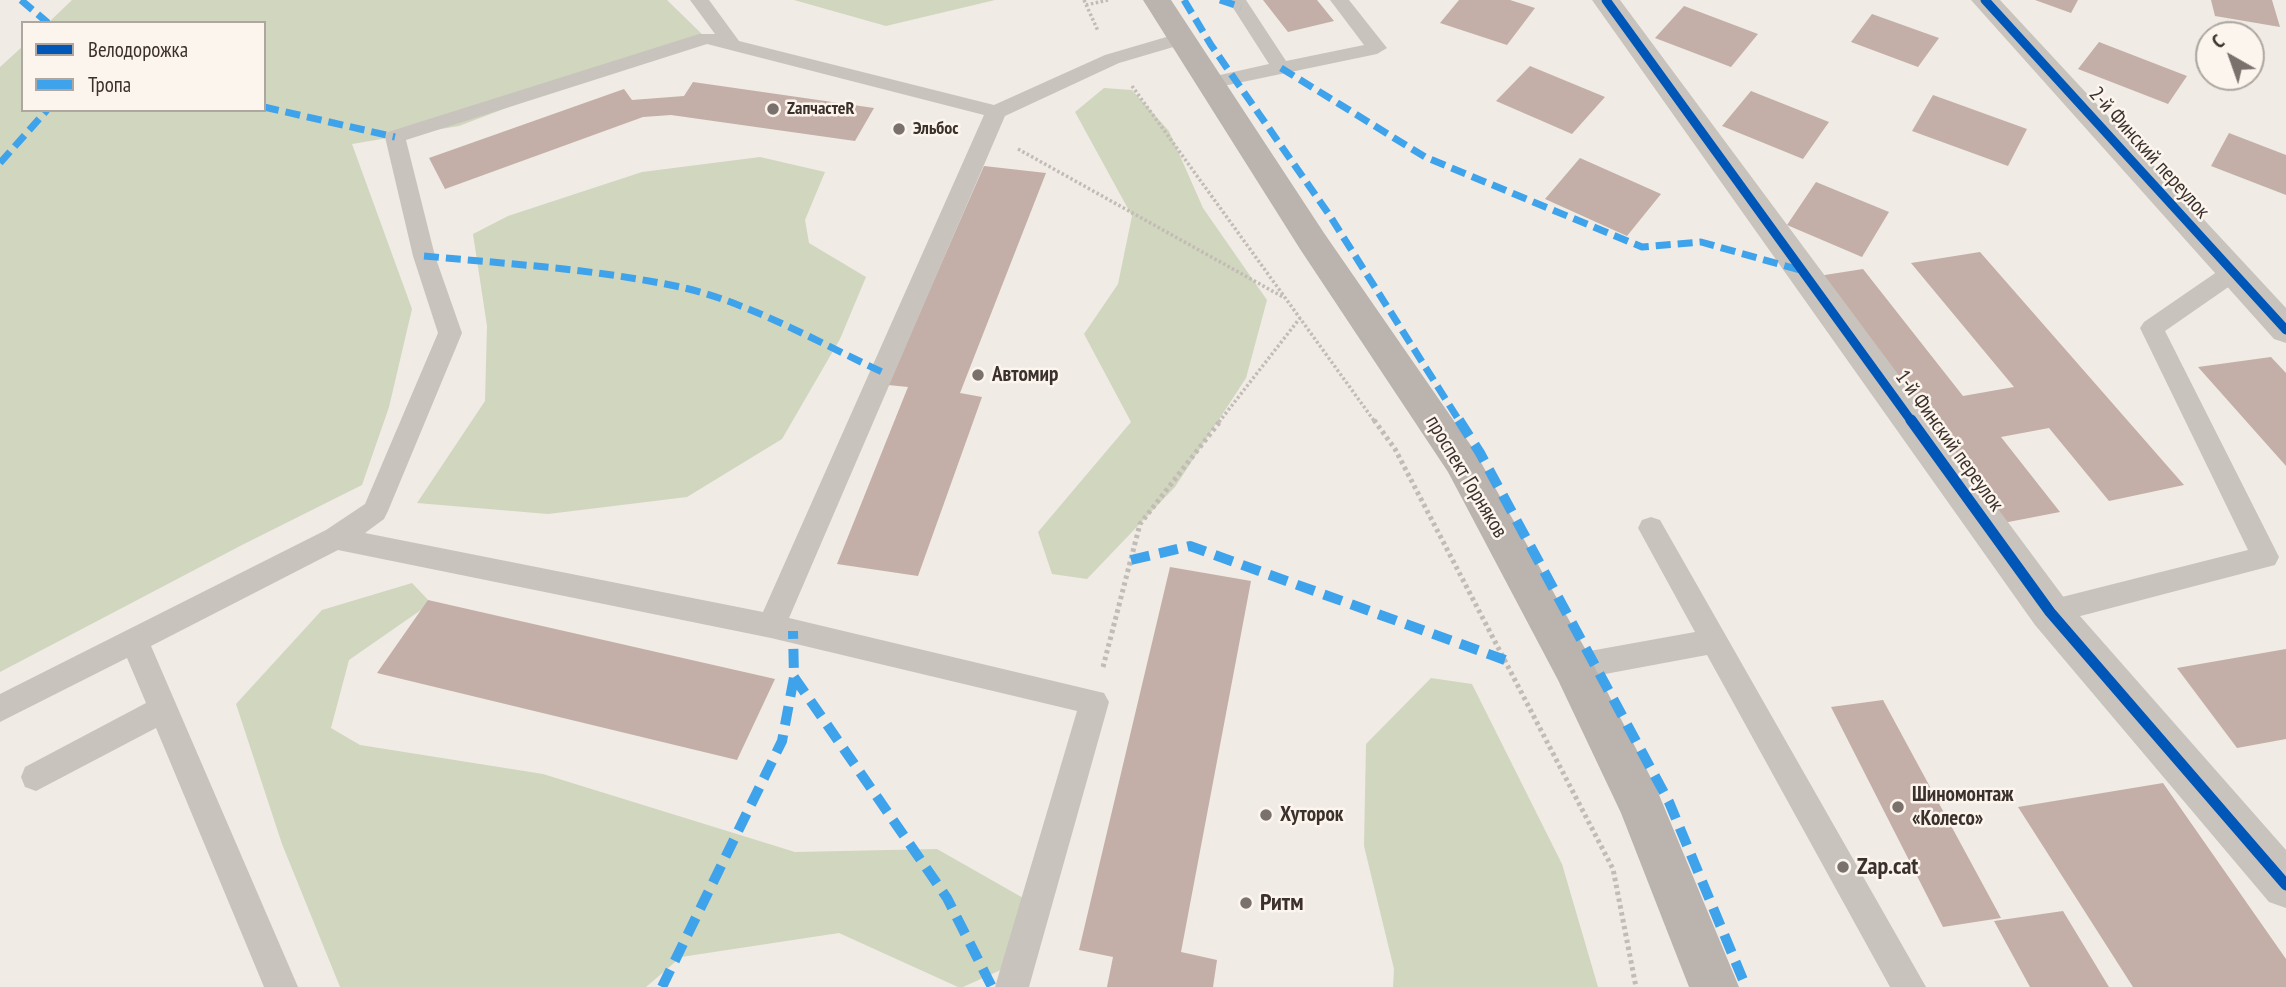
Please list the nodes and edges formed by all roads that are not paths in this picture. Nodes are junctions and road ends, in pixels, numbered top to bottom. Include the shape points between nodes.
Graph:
1 (699, 0) edge
2 (1157, 0) edge
3 (1237, 0) edge
4 (1339, 0) edge
5 (1606, 0) edge
6 (1985, 0) edge
7 (1180, 39) junction
8 (732, 44) junction
9 (1281, 68) junction
10 (1209, 83) junction
11 (991, 122) junction
12 (2232, 273) junction
13 (2286, 330) edge
14 (1651, 528) dead end
15 (336, 538) junction
16 (2050, 612) junction
17 (771, 626) junction
18 (134, 640) junction
19 (1715, 641) junction
20 (1573, 667) junction
21 (0, 709) edge
22 (163, 709) junction
23 (36, 777) dead end
24 (2286, 886) edge
25 (281, 987) edge
26 (1012, 987) edge
27 (1714, 987) edge
28 (1909, 987) edge

1 - 8 lane
2 - 7 main road, проспект Горняков
3 - 9 lane
4 - 9 lane via 1377,48
5 - 16 street, 1-й Финский переулок
6 - 12 street, 2-й Финский переулок
7 - 10 main road, проспект Горняков
7 - 11 lane via 1112,59
8 - 11 lane
8 - 15 lane via 706,38 395,137 424,256 450,333 375,511
9 - 10 lane
10 - 20 main road, проспект Горняков via 1461,461
11 - 17 lane
12 - 13 street, 2-й Финский переулок
12 - 16 lane via 2152,328 2265,557
14 - 19 lane
15 - 17 lane
15 - 18 lane
16 - 24 street, 1-й Финский переулок
17 - 26 lane via 1094,702
18 - 21 lane
18 - 22 lane
19 - 20 lane
19 - 28 lane
20 - 27 main road, проспект Горняков via 1641,805
22 - 23 lane
22 - 25 lane

